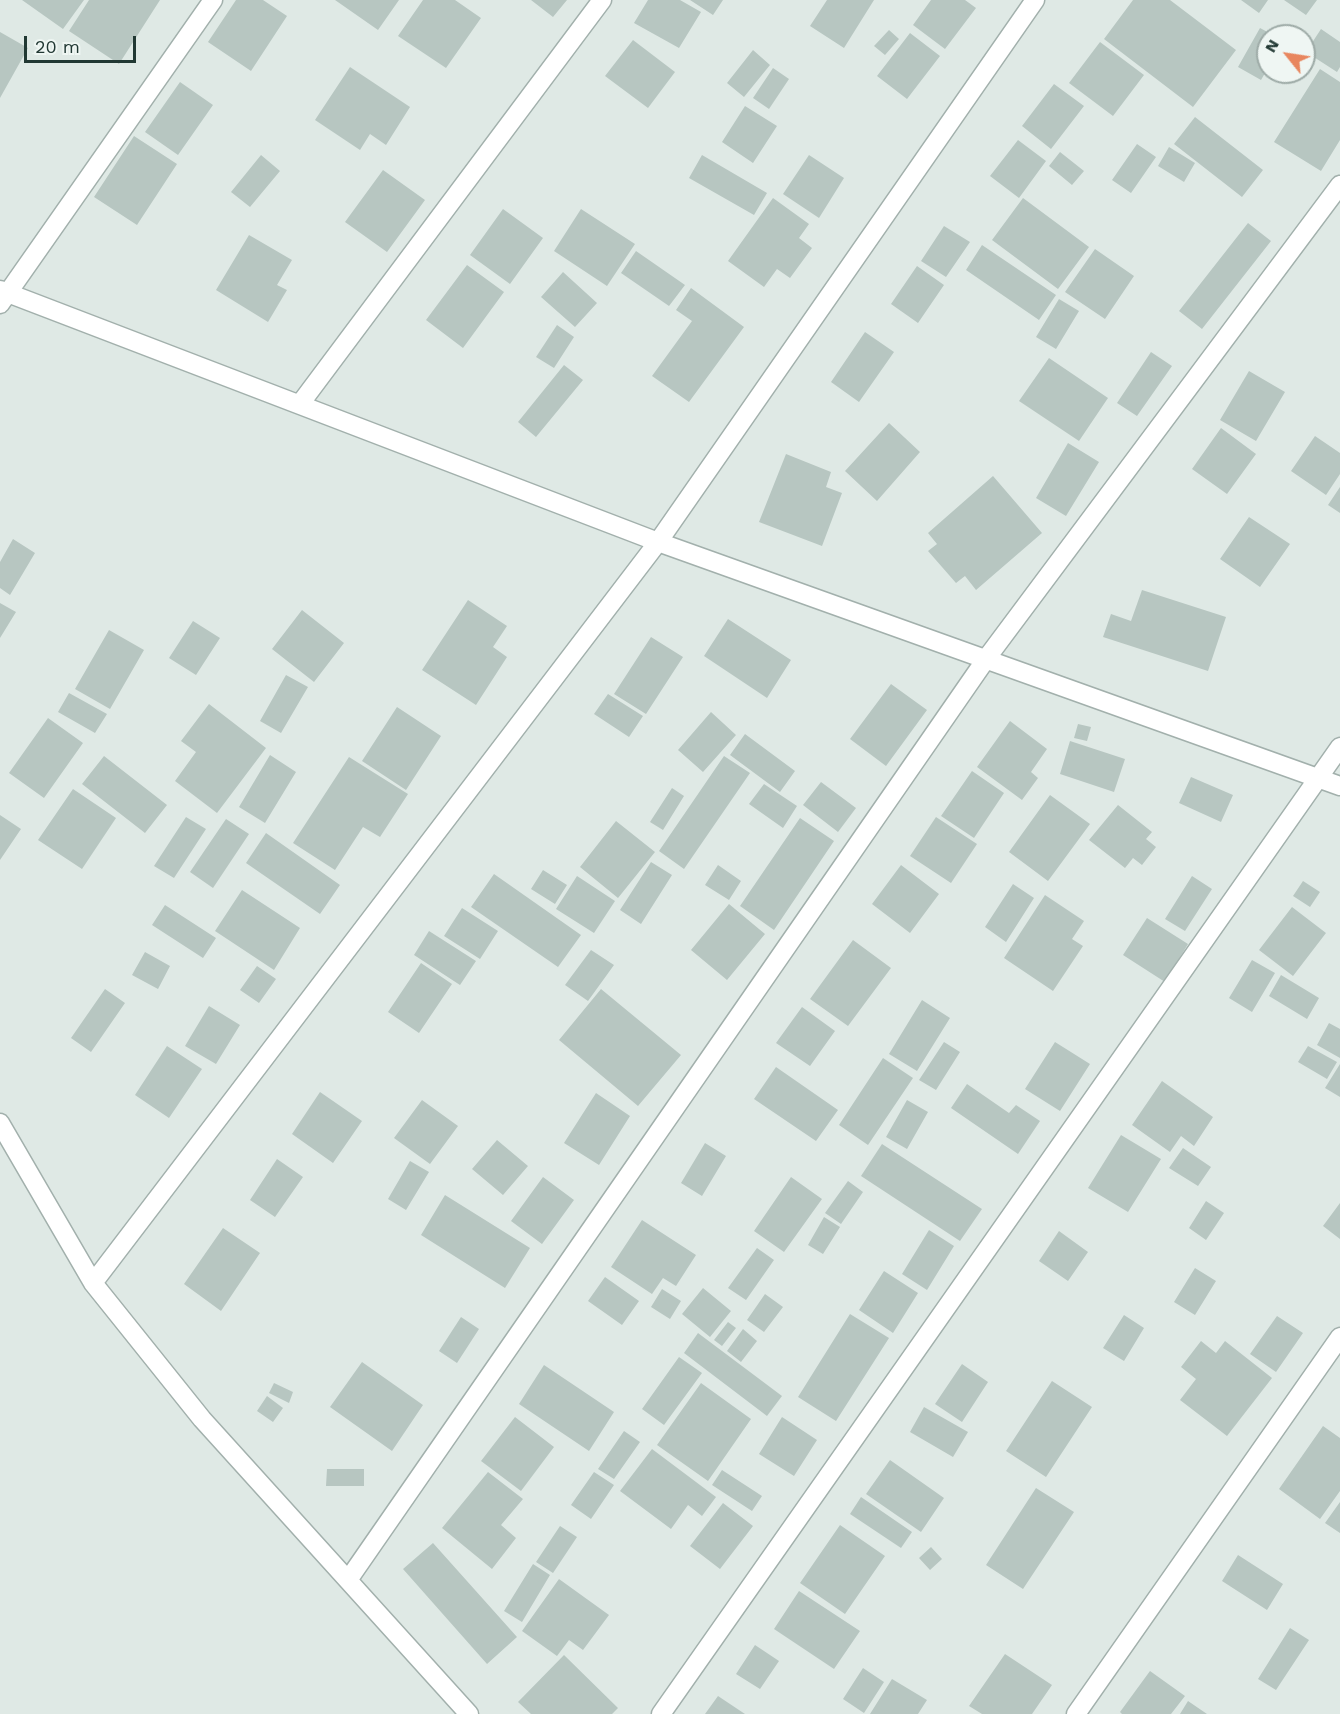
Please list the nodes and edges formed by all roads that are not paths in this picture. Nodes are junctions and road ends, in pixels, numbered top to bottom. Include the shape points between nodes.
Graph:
1 (213, 0) edge
2 (602, 0) edge
3 (1035, 0) edge
4 (1340, 185) edge
5 (2, 296) edge
6 (300, 404) junction
7 (658, 542) junction
8 (986, 659) junction
9 (1340, 747) edge
10 (1318, 778) junction
11 (1340, 786) edge
12 (0, 1123) edge
13 (93, 1283) junction
14 (1340, 1337) edge
15 (348, 1580) junction
16 (469, 1714) edge
17 (661, 1714) edge
18 (1076, 1714) edge

1 - 5 street
2 - 6 street
3 - 7 street
4 - 8 street
5 - 6 street
6 - 7 street
7 - 8 street
7 - 13 street
8 - 10 street
8 - 15 street
9 - 10 street
10 - 11 street
10 - 17 street
12 - 13 street
13 - 15 street via 202,1419
14 - 18 street
15 - 16 street

